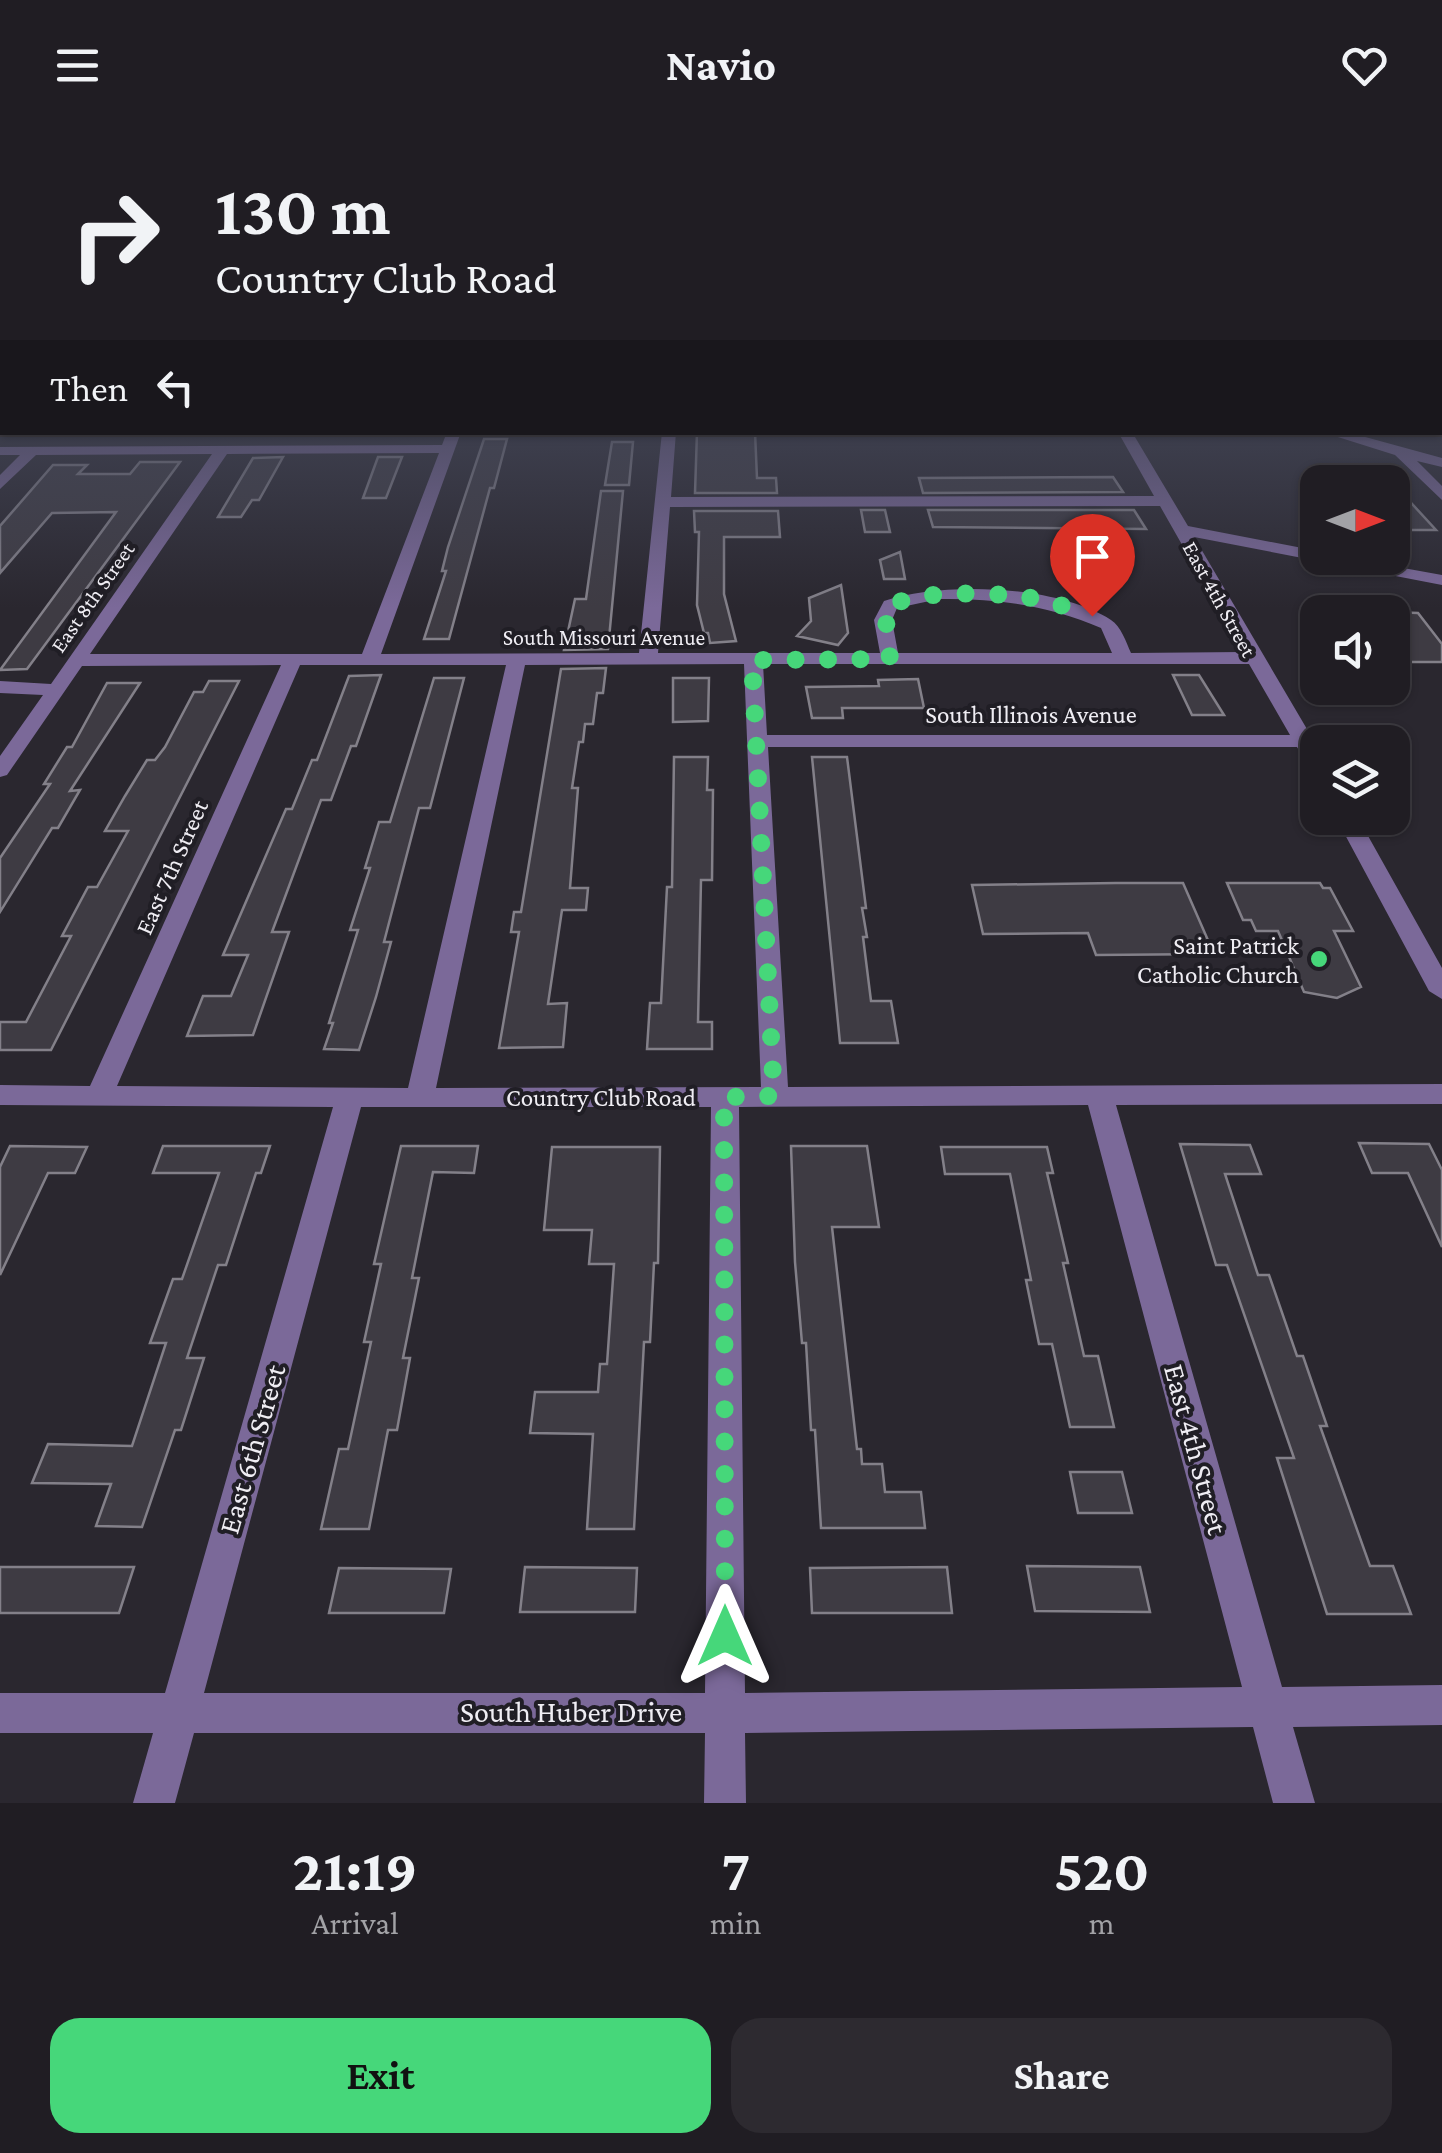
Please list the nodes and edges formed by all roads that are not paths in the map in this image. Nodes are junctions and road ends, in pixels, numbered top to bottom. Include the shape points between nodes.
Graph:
1 (31, 452) edge
2 (221, 452) edge
3 (447, 452) edge
4 (668, 452) edge
5 (1135, 452) edge
6 (1399, 452) joint
7 (1442, 462) edge
8 (0, 484) edge
9 (1442, 495) edge
10 (1163, 501) junction
11 (664, 502) junction
12 (1181, 530) junction
13 (1300, 553) edge
14 (1410, 574) edge
15 (1442, 580) edge
16 (648, 658) junction
17 (1254, 658) junction
18 (890, 659) junction
19 (75, 660) junction
20 (293, 660) junction
21 (370, 660) junction
22 (516, 660) junction
23 (752, 660) junction
24 (1126, 661) junction
25 (0, 687) edge
26 (56, 690) junction
27 (1300, 734) edge
28 (759, 741) junction
29 (1300, 741) edge
30 (0, 770) edge
31 (1356, 835) edge
32 (1442, 991) edge
33 (0, 1094) edge
34 (1099, 1094) junction
35 (1442, 1094) edge
36 (99, 1096) junction
37 (350, 1096) junction
38 (774, 1096) junction
39 (724, 1097) junction
40 (420, 1098) junction
41 (1442, 1704) edge
42 (1267, 1705) junction
43 (179, 1711) junction
44 (0, 1713) edge
45 (726, 1713) junction
46 (154, 1803) edge
47 (725, 1803) edge
48 (1294, 1803) edge

1 - 8 street
2 - 19 street, East 8th Street
3 - 21 street
4 - 11 street
5 - 10 street, East 4th Street
6 - 7 street
6 - 9 street
10 - 11 street
10 - 12 street, East 4th Street
11 - 16 street
12 - 13 street
12 - 17 street, East 4th Street
14 - 15 street
16 - 22 street, South Missouri Avenue
16 - 23 street, South Missouri Avenue
17 - 24 street, South Missouri Avenue
17 - 27 street, East 4th Street
18 - 23 street, South Missouri Avenue
18 - 24 street, South Missouri Avenue
18 - 24 street via 884,620 890,605 908,598 1010,595 1045,600 1108,625
19 - 20 street, South Missouri Avenue
19 - 26 street, East 8th Street
20 - 21 street, South Missouri Avenue
20 - 36 street, East 7th Street
21 - 22 street, South Missouri Avenue
22 - 40 street
23 - 28 street
25 - 26 street
26 - 30 street, East 8th Street
28 - 29 street, South Illinois Avenue
28 - 38 street
31 - 32 street
33 - 36 street, Country Club Road
34 - 35 street, Country Club Road
34 - 38 street, Country Club Road
34 - 42 street, East 4th Street
36 - 37 street, Country Club Road
37 - 40 street, Country Club Road
37 - 43 street, East 6th Street
38 - 39 street, Country Club Road
39 - 40 street, Country Club Road
39 - 45 street
41 - 42 street, South Huber Drive
42 - 45 street, South Huber Drive
42 - 48 street, East 4th Street
43 - 44 street, South Huber Drive
43 - 45 street, South Huber Drive
43 - 46 street, East 6th Street
45 - 47 street

